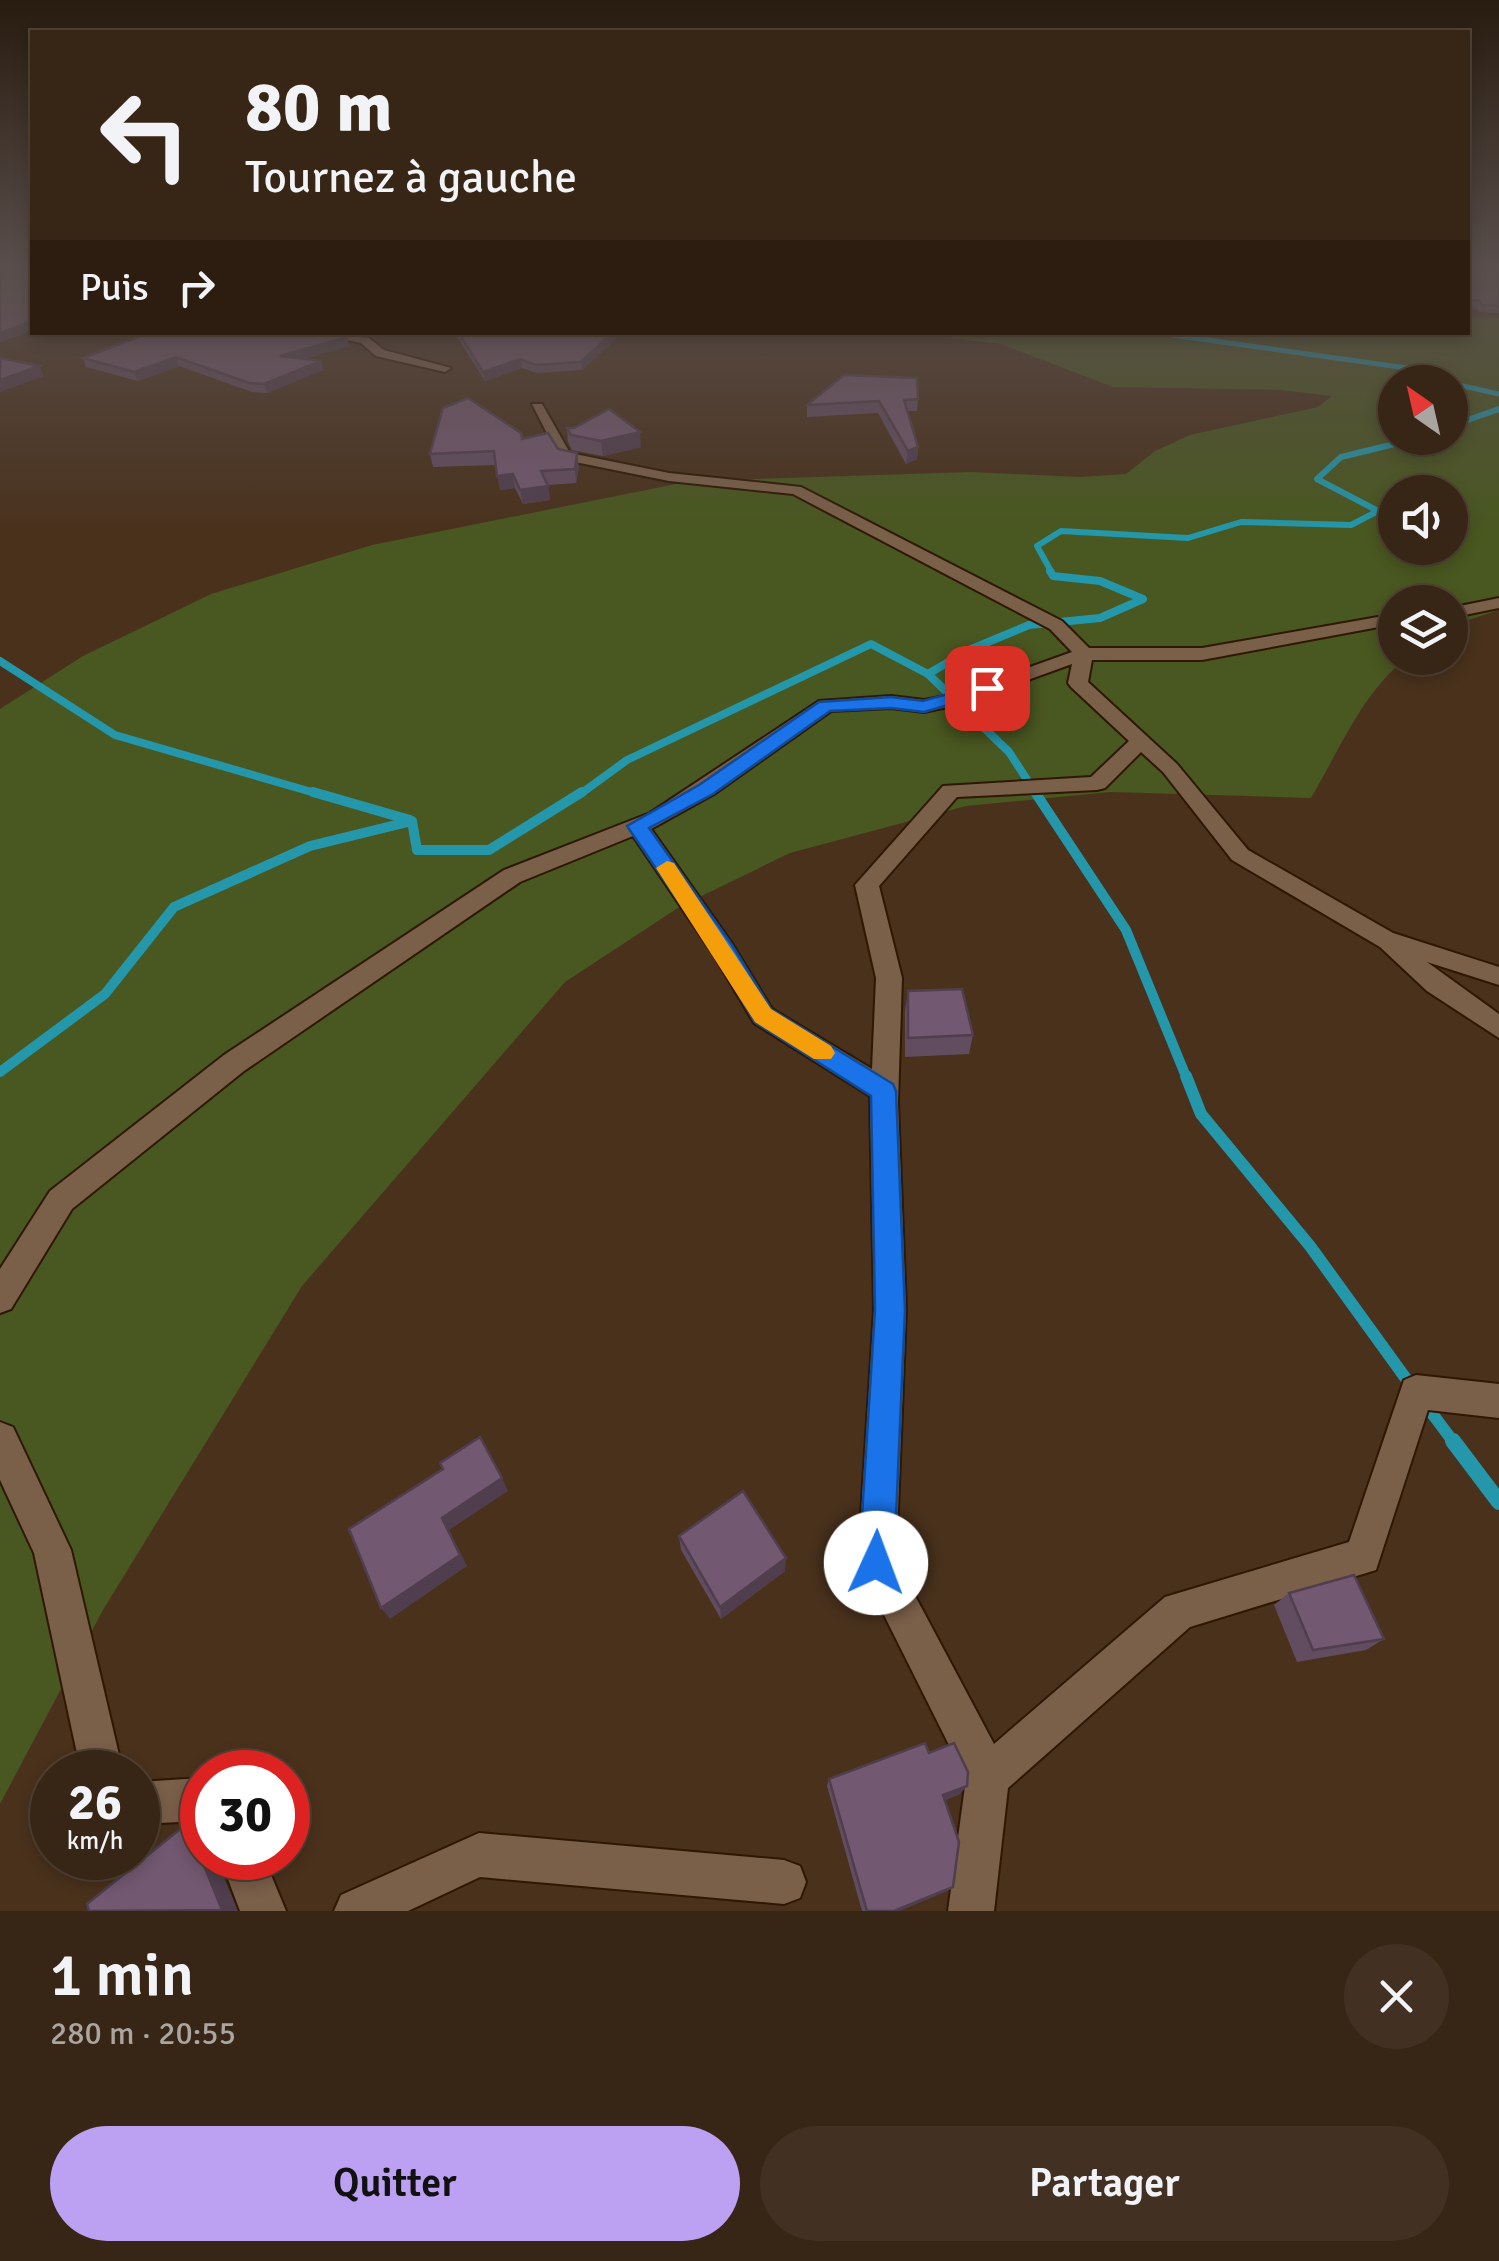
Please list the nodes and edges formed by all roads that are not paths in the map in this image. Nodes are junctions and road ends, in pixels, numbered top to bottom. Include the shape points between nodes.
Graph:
1 (390, 355) edge
2 (446, 368) dead end
3 (537, 407) dead end
4 (1499, 603) edge
5 (1468, 609) edge
6 (1378, 622) edge
7 (1084, 654) junction
8 (1142, 742) junction
9 (638, 826) junction
10 (1384, 939) junction
11 (1499, 976) edge
12 (1499, 1028) edge
13 (884, 1091) junction
14 (0, 1298) edge
15 (1499, 1402) edge
16 (0, 1440) edge
17 (97, 1750) edge
18 (988, 1777) junction
19 (251, 1880) edge
20 (784, 1882) dead end
21 (263, 1911) edge
22 (357, 1911) edge
23 (971, 1911) edge

1 - 2 street
3 - 7 street via 566,456 669,477 796,490 1056,626
4 - 5 street
6 - 7 street via 1202,654
7 - 8 street via 1078,683
7 - 9 street via 955,700 826,706 706,790
8 - 10 street via 1240,855
8 - 13 street via 1097,784 952,791 868,885 889,978
9 - 13 street via 763,1016
9 - 14 street via 512,876 234,1062 62,1200
10 - 11 street
10 - 12 street
13 - 18 street via 890,1310 876,1563
15 - 18 street via 1416,1392 1363,1557 1180,1611
16 - 17 street via 52,1550
18 - 23 street
19 - 21 street
20 - 22 street via 479,1854

